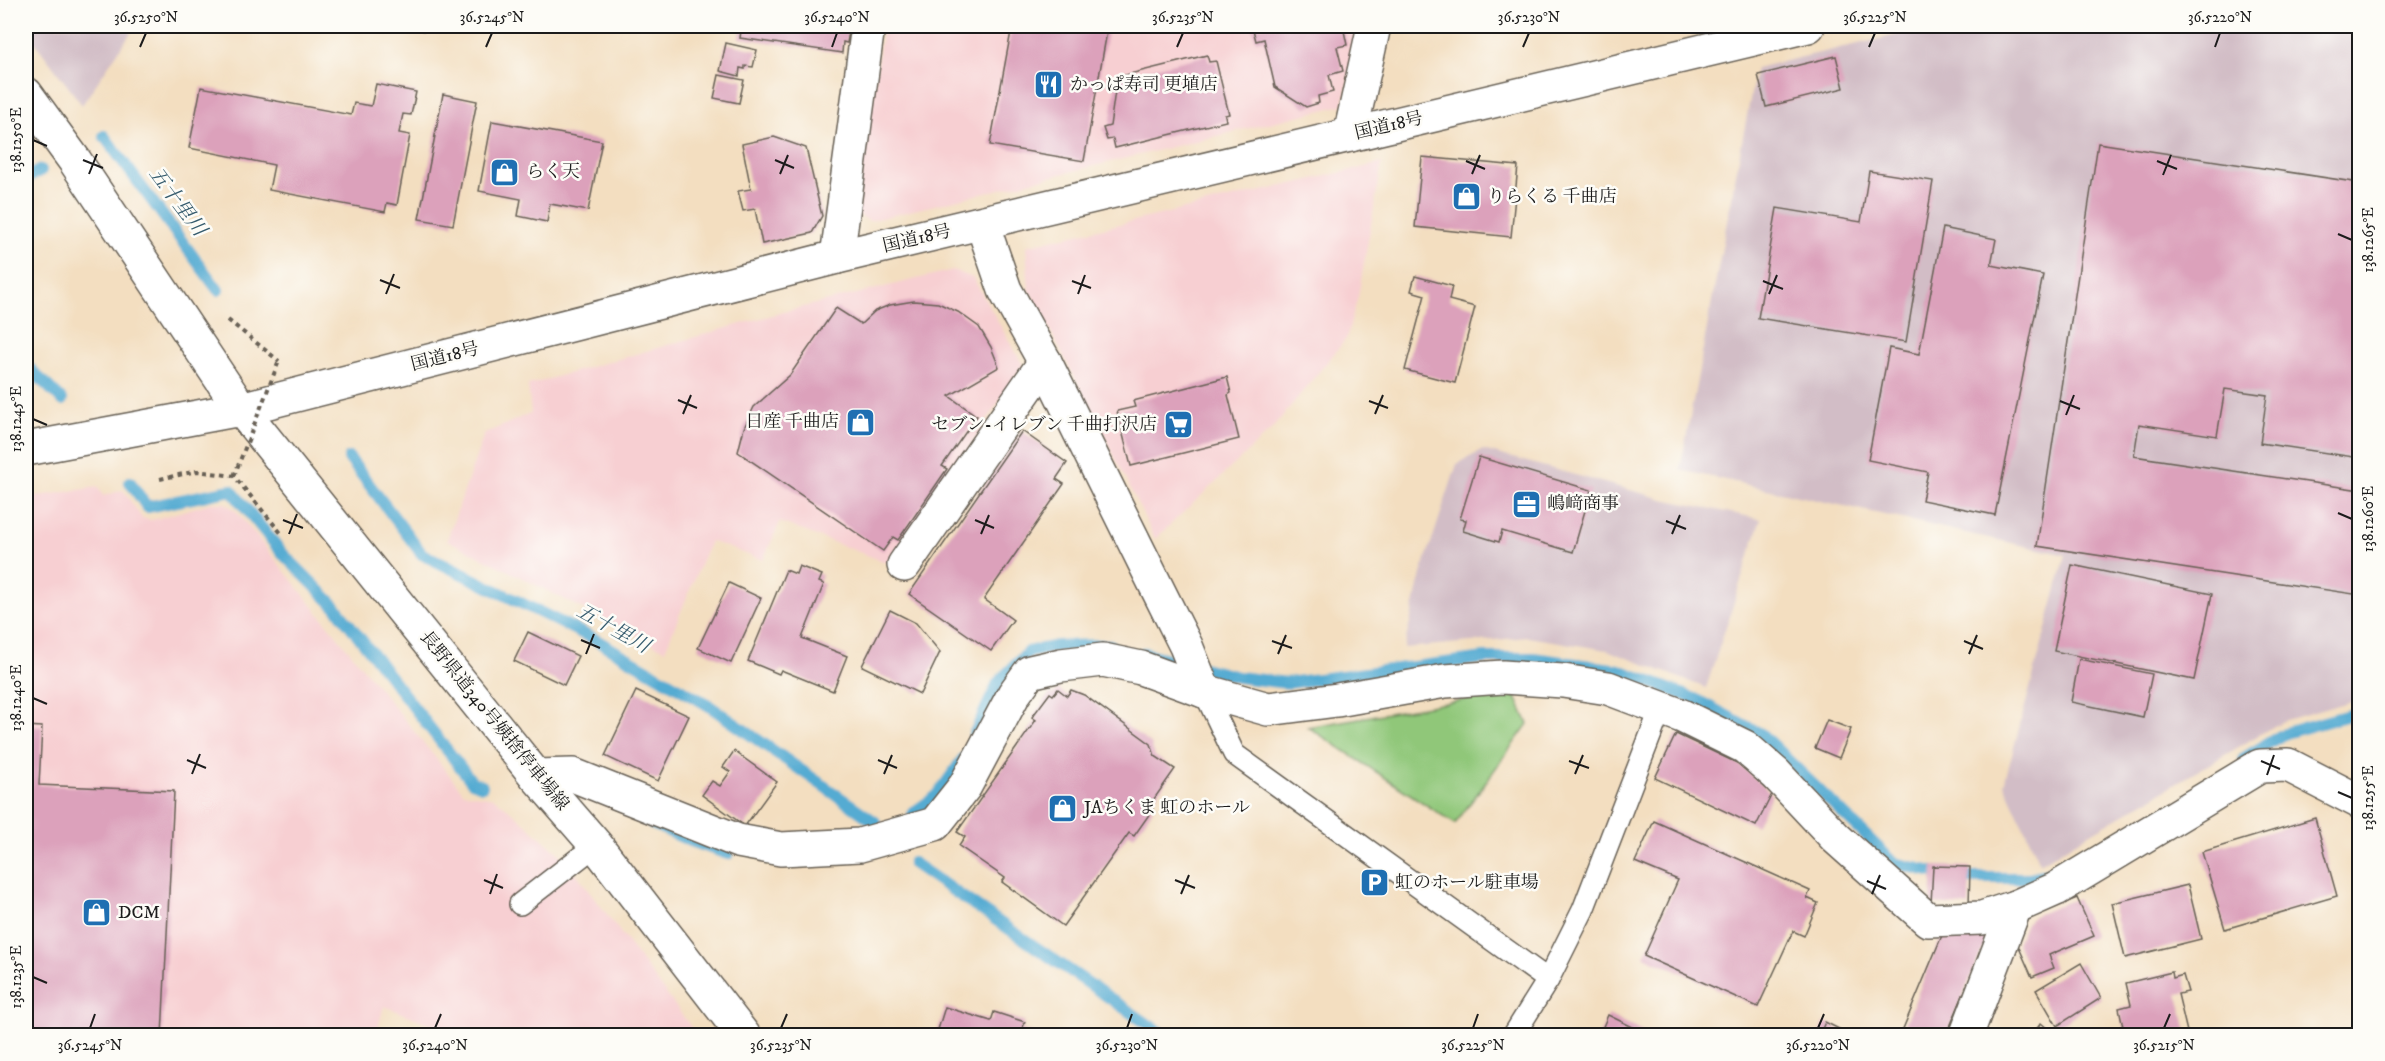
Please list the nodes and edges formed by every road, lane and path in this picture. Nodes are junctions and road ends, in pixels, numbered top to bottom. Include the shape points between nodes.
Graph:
1 (868, 26) edge
2 (1374, 26) edge
3 (1808, 26) edge
4 (26, 94) edge
5 (1350, 135) junction
6 (982, 223) junction
7 (837, 258) junction
8 (222, 316) dead end
9 (1045, 362) junction
10 (241, 409) junction
11 (26, 449) edge
12 (234, 476) junction
13 (160, 479) dead end
14 (281, 533) dead end
15 (904, 565) dead end
16 (1204, 691) junction
17 (1661, 708) junction
18 (536, 776) junction
19 (2360, 802) edge
20 (596, 845) junction
21 (520, 904) dead end
22 (2015, 907) junction
23 (1548, 980) junction
24 (744, 1035) edge
25 (1513, 1035) edge
26 (1966, 1035) edge

1 - 7 main road
2 - 5 main road
3 - 5 main road, 国道18号
4 - 10 main road, 長野県道340号姨捨停車場線
5 - 6 main road, 国道18号
6 - 7 main road, 国道18号
6 - 9 main road via 1005,290
7 - 10 main road, 国道18号
8 - 12 path, bridge via 279,361
9 - 15 main road
9 - 16 main road via 1186,646
10 - 11 main road, 国道18号
10 - 18 main road, 長野県道340号姨捨停車場線
12 - 13 path via 197,471
12 - 14 path
16 - 17 main road via 1268,708 1445,681 1503,677 1608,688
16 - 18 main road via 1141,668 1102,660 1030,672 1014,694 965,786 935,824 860,845 781,849 738,840 573,775
16 - 23 lane via 1234,754
17 - 22 main road via 1745,747 1836,838 1928,920 1982,918
17 - 23 lane via 1583,910
18 - 20 main road, 長野県道340号姨捨停車場線
19 - 22 main road via 2288,765 2260,766 2056,889
20 - 21 lane
20 - 24 main road, 長野県道340号姨捨停車場線
22 - 26 main road
23 - 25 lane

